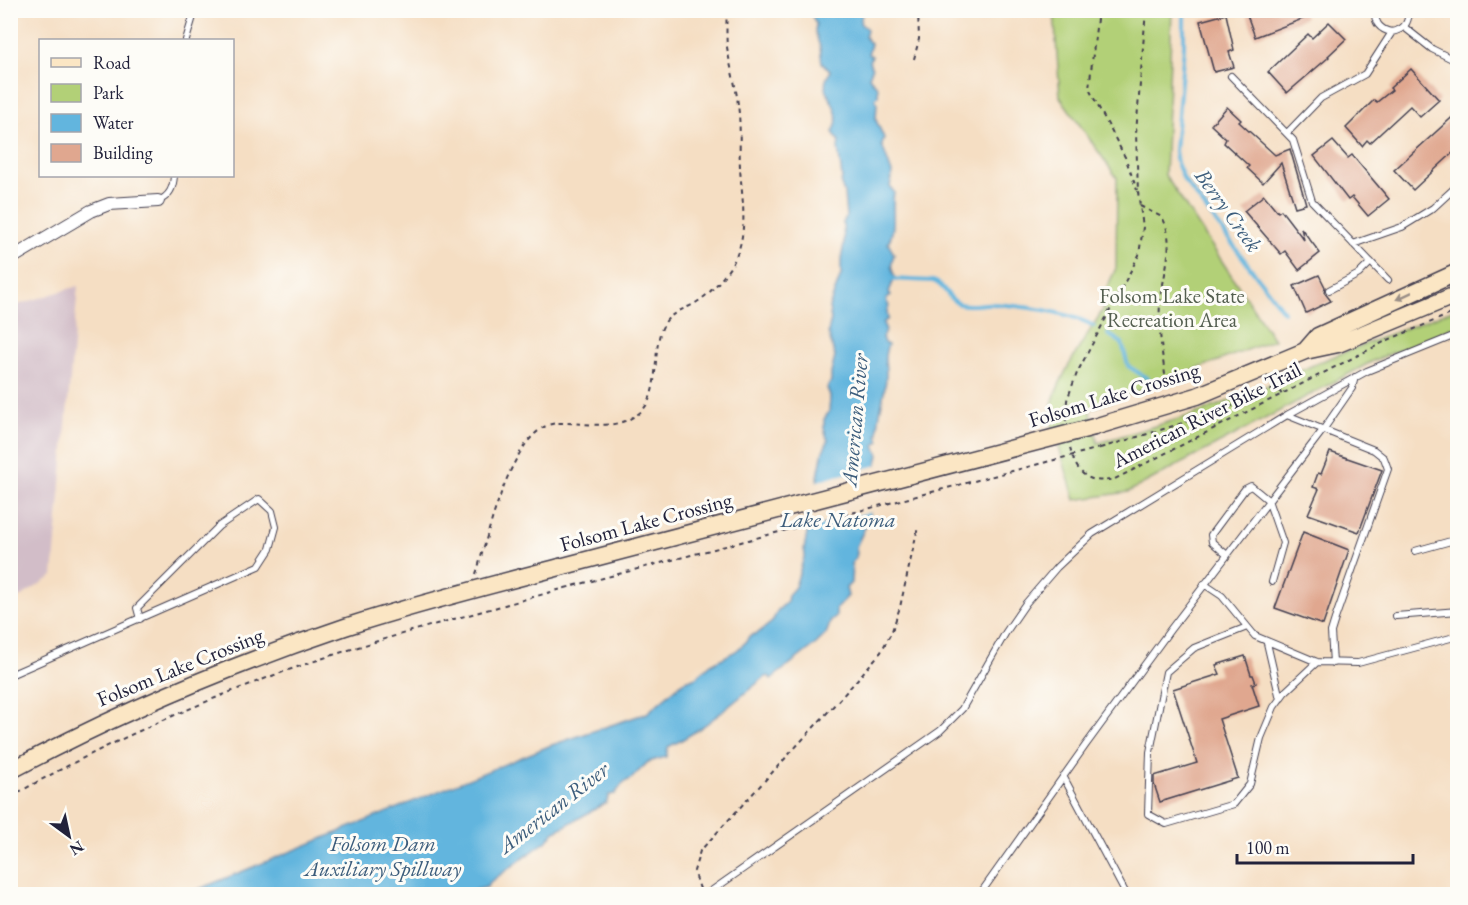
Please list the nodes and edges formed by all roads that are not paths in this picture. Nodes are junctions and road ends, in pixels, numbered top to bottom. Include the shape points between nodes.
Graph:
1 (195, 10) edge
2 (1376, 10) edge
3 (1408, 10) edge
4 (1404, 27) junction
5 (1392, 32) junction
6 (186, 39) edge
7 (1458, 62) edge
8 (1231, 76) dead end
9 (1287, 133) junction
10 (174, 177) edge
11 (1458, 185) edge
12 (158, 201) joint
13 (1353, 244) junction
14 (10, 259) edge
15 (1371, 262) junction
16 (1458, 272) edge
17 (1388, 280) dead end
18 (1329, 290) dead end
19 (1458, 294) edge
20 (1458, 334) edge
21 (1305, 351) junction
22 (1355, 377) junction
23 (1287, 415) junction
24 (1323, 429) junction
25 (1269, 500) junction
26 (1458, 539) edge
27 (1415, 551) dead end
28 (1227, 555) junction
29 (1272, 582) dead end
30 (1204, 584) junction
31 (1458, 611) edge
32 (1396, 616) dead end
33 (140, 619) junction
34 (1247, 627) junction
35 (1458, 636) edge
36 (1267, 643) junction
37 (1317, 662) junction
38 (1333, 663) junction
39 (10, 675) edge
40 (1280, 699) junction
41 (10, 771) edge
42 (1063, 776) junction
43 (705, 894) edge
44 (980, 894) edge
45 (1126, 894) edge

1 - 6 lane
2 - 5 lane via 1380,27
3 - 4 lane
4 - 5 lane
4 - 7 lane via 1432,49
5 - 9 lane via 1365,74 1321,98
8 - 9 lane
9 - 13 lane via 1293,140 1312,201
10 - 12 lane via 170,193
11 - 13 lane via 1433,208 1402,227
12 - 14 street via 109,204 91,211
13 - 15 lane
15 - 17 lane
15 - 18 lane via 1359,274
16 -> 21 main road, Folsom Lake Crossing via 1318,336
19 - 21 main road, Folsom Lake Crossing via 1338,344
20 - 22 lane
21 - 41 main road, Folsom Lake Crossing, bridge via 1137,416 470,591 345,628 110,719
22 - 23 lane
22 - 24 lane via 1352,388
23 - 24 lane
23 - 43 lane via 1092,534 1026,603 962,709 940,731 807,827
24 - 25 lane
24 - 38 lane via 1374,450 1384,458 1388,469 1331,632
25 - 28 lane
25 - 28 lane via 1251,486 1245,489 1211,535 1212,542
25 - 29 lane via 1283,543
26 - 27 lane
28 - 30 lane
30 - 34 lane via 1222,596
30 - 42 lane
31 - 32 lane
33 - 33 lane via 137,608 219,526 259,499 272,511 276,527 270,549 259,566
33 - 39 lane
34 - 36 lane
34 - 40 lane via 1194,648 1166,672 1150,752 1148,814 1166,824 1234,804 1250,784 1261,738
35 - 38 lane via 1358,663
36 - 37 lane
36 - 40 lane
37 - 38 lane
37 - 40 lane
42 - 44 lane
42 - 45 lane

